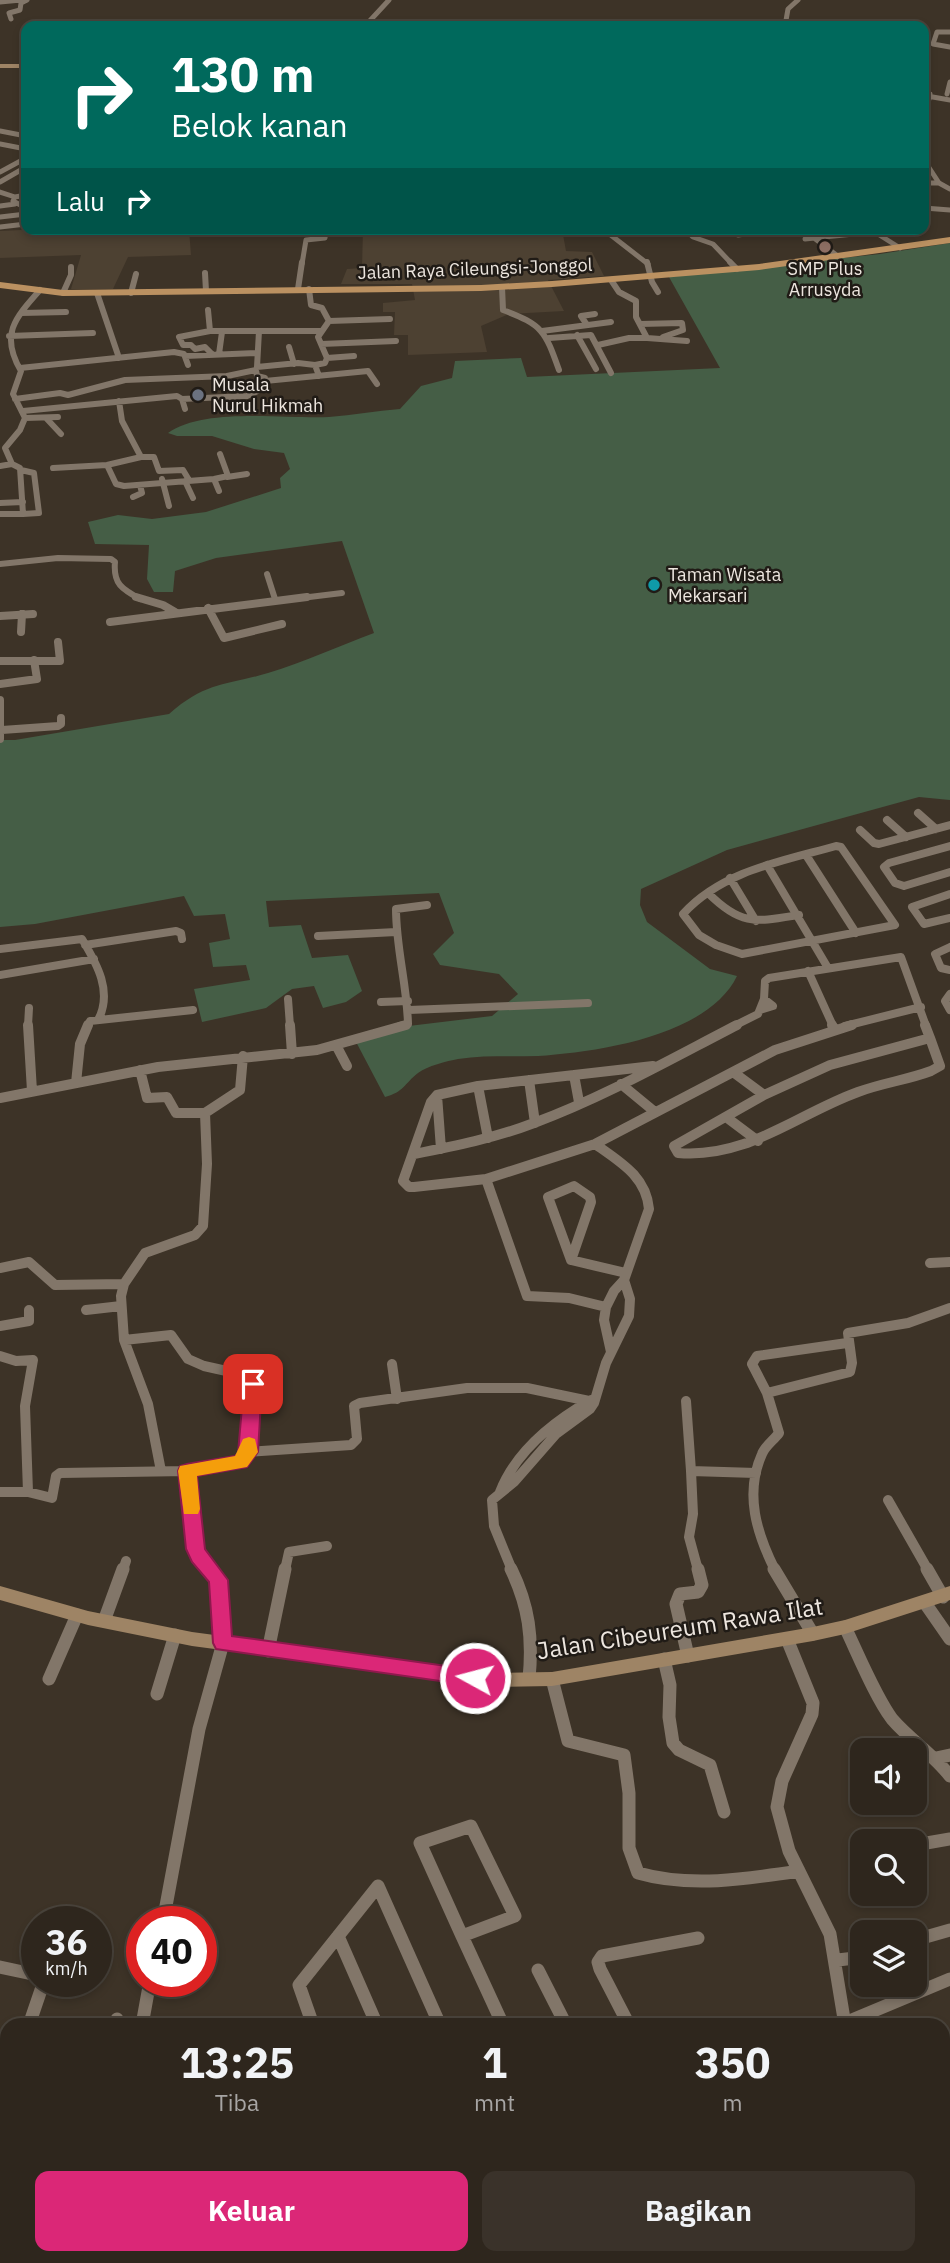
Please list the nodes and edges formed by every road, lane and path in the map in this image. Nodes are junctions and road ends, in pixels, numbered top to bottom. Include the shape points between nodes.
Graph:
1 (21, 0) edge
2 (27, 0) edge
3 (380, 0) edge
4 (389, 0) edge
5 (798, 0) edge
6 (0, 2) edge
7 (366, 15) junction
8 (374, 16) junction
9 (12, 19) dead end
10 (361, 21) edge
11 (370, 21) edge
12 (786, 21) edge
13 (950, 32) edge
14 (950, 47) edge
15 (0, 65) edge
16 (21, 65) edge
17 (950, 82) edge
18 (946, 96) edge
19 (0, 131) edge
20 (21, 135) edge
21 (0, 144) edge
22 (15, 147) junction
23 (21, 148) edge
24 (8, 151) dead end
25 (21, 161) edge
26 (929, 168) edge
27 (21, 170) edge
28 (0, 172) edge
29 (21, 177) edge
30 (948, 179) dead end
31 (938, 181) junction
32 (0, 182) edge
33 (929, 182) edge
34 (950, 188) edge
35 (1, 191) edge
36 (21, 197) edge
37 (15, 200) junction
38 (21, 204) edge
39 (0, 206) edge
40 (929, 208) edge
41 (950, 210) edge
42 (21, 215) edge
43 (0, 217) edge
44 (21, 225) edge
45 (0, 228) edge
46 (325, 235) edge
47 (612, 235) edge
48 (623, 235) edge
49 (691, 235) edge
50 (835, 235) edge
51 (879, 235) edge
52 (814, 238) junction
53 (805, 239) dead end
54 (950, 240) edge
55 (900, 248) junction
56 (839, 257) junction
57 (71, 267) dead end
58 (737, 269) junction
59 (205, 273) dead end
60 (136, 274) dead end
61 (651, 276) junction
62 (662, 276) junction
63 (611, 280) junction
64 (0, 285) edge
65 (502, 287) junction
66 (298, 289) junction
67 (309, 289) junction
68 (40, 290) junction
69 (206, 291) junction
70 (658, 292) dead end
71 (63, 293) junction
72 (97, 293) junction
73 (131, 293) junction
74 (208, 310) dead end
75 (66, 312) dead end
76 (21, 313) junction
77 (594, 314) dead end
78 (390, 318) dead end
79 (379, 319) junction
80 (329, 321) junction
81 (611, 322) dead end
82 (640, 324) junction
83 (587, 325) junction
84 (380, 329) dead end
85 (210, 331) junction
86 (259, 331) junction
87 (320, 331) junction
88 (542, 331) junction
89 (0, 332) edge
90 (222, 332) junction
91 (93, 333) dead end
92 (10, 334) junction
93 (577, 335) junction
94 (549, 338) junction
95 (647, 338) junction
96 (659, 338) junction
97 (396, 341) dead end
98 (687, 341) dead end
99 (221, 344) junction
100 (321, 344) junction
101 (598, 345) junction
102 (289, 346) dead end
103 (205, 347) junction
104 (257, 353) junction
105 (216, 354) junction
106 (185, 356) junction
107 (354, 356) dead end
108 (119, 358) junction
109 (327, 358) junction
110 (294, 363) junction
111 (348, 363) dead end
112 (188, 365) dead end
113 (315, 365) junction
114 (20, 368) junction
115 (257, 369) junction
116 (596, 369) dead end
117 (559, 370) dead end
118 (368, 371) junction
119 (611, 373) dead end
120 (227, 376) junction
121 (319, 376) junction
122 (265, 381) junction
123 (377, 384) dead end
124 (47, 388) dead end
125 (230, 389) dead end
126 (14, 397) junction
127 (182, 399) junction
128 (119, 401) junction
129 (185, 409) dead end
130 (24, 415) junction
131 (58, 417) dead end
132 (46, 418) junction
133 (61, 435) dead end
134 (220, 454) dead end
135 (141, 457) junction
136 (12, 464) junction
137 (107, 465) junction
138 (0, 466) edge
139 (53, 468) dead end
140 (20, 470) junction
141 (159, 471) junction
142 (247, 474) dead end
143 (227, 477) junction
144 (214, 479) junction
145 (187, 481) junction
146 (163, 483) junction
147 (140, 485) junction
148 (219, 491) dead end
149 (133, 497) dead end
150 (193, 498) dead end
151 (23, 502) junction
152 (0, 503) edge
153 (169, 506) dead end
154 (23, 513) junction
155 (0, 514) edge
156 (0, 564) edge
157 (267, 574) dead end
158 (342, 593) dead end
159 (275, 599) junction
160 (208, 608) junction
161 (176, 612) junction
162 (22, 614) junction
163 (33, 614) dead end
164 (0, 616) edge
165 (110, 622) dead end
166 (282, 624) dead end
167 (21, 632) dead end
168 (58, 642) dead end
169 (34, 660) junction
170 (0, 661) edge
171 (0, 684) edge
172 (0, 700) edge
173 (61, 718) dead end
174 (1, 734) edge
175 (918, 813) dead end
176 (887, 820) dead end
177 (950, 825) edge
178 (936, 829) junction
179 (860, 830) dead end
180 (906, 837) junction
181 (950, 846) edge
182 (806, 855) junction
183 (767, 865) junction
184 (950, 872) edge
185 (730, 878) junction
186 (708, 893) junction
187 (950, 894) edge
188 (427, 905) dead end
189 (799, 915) junction
190 (950, 918) edge
191 (756, 921) junction
192 (396, 932) junction
193 (856, 933) junction
194 (318, 936) dead end
195 (182, 939) dead end
196 (813, 940) junction
197 (85, 945) junction
198 (950, 947) edge
199 (0, 949) edge
200 (94, 959) junction
201 (828, 968) junction
202 (950, 970) edge
203 (808, 971) junction
204 (0, 975) edge
205 (950, 994) edge
206 (288, 999) dead end
207 (381, 1002) dead end
208 (588, 1003) dead end
209 (408, 1005) junction
210 (921, 1007) junction
211 (29, 1008) dead end
212 (193, 1010) dead end
213 (950, 1010) edge
214 (98, 1020) junction
215 (834, 1029) junction
216 (930, 1038) junction
217 (336, 1045) junction
218 (292, 1054) junction
219 (243, 1056) junction
220 (660, 1065) junction
221 (347, 1066) dead end
222 (140, 1070) junction
223 (733, 1072) junction
224 (574, 1075) junction
225 (530, 1080) junction
226 (76, 1083) junction
227 (621, 1084) junction
228 (478, 1086) junction
229 (32, 1091) junction
230 (437, 1095) junction
231 (764, 1095) junction
232 (0, 1098) edge
233 (579, 1102) junction
234 (655, 1112) junction
235 (205, 1113) junction
236 (726, 1117) junction
237 (535, 1123) junction
238 (488, 1139) junction
239 (758, 1141) junction
240 (595, 1144) junction
241 (442, 1149) junction
242 (414, 1154) junction
243 (486, 1178) junction
244 (572, 1260) junction
245 (950, 1262) edge
246 (930, 1263) dead end
247 (0, 1268) edge
248 (625, 1276) junction
249 (124, 1284) junction
250 (121, 1306) junction
251 (606, 1307) junction
252 (950, 1308) edge
253 (29, 1310) dead end
254 (86, 1310) dead end
255 (0, 1326) edge
256 (124, 1340) junction
257 (847, 1343) junction
258 (611, 1352) junction
259 (0, 1356) edge
260 (392, 1364) dead end
261 (767, 1393) junction
262 (397, 1399) junction
263 (592, 1399) junction
264 (686, 1401) dead end
265 (248, 1452) junction
266 (162, 1471) junction
267 (187, 1471) junction
268 (691, 1471) junction
269 (756, 1473) junction
270 (0, 1492) edge
271 (28, 1492) junction
272 (888, 1500) dead end
273 (327, 1546) dead end
274 (126, 1561) dead end
275 (0, 1593) edge
276 (939, 1598) edge
277 (77, 1615) junction
278 (104, 1621) junction
279 (845, 1627) junction
280 (813, 1634) junction
281 (175, 1635) junction
282 (787, 1639) junction
283 (950, 1639) edge
284 (223, 1643) junction
285 (268, 1651) junction
286 (688, 1656) junction
287 (664, 1660) junction
288 (50, 1679) dead end
289 (529, 1679) junction
290 (552, 1679) junction
291 (158, 1694) dead end
292 (950, 1755) edge
293 (936, 1758) junction
294 (950, 1776) edge
295 (724, 1812) dead end
296 (950, 1839) edge
297 (927, 1843) edge
298 (799, 1871) junction
299 (166, 1906) edge
300 (950, 1930) edge
301 (338, 1936) junction
302 (462, 1936) junction
303 (927, 1937) edge
304 (698, 1938) dead end
305 (850, 1959) edge
306 (838, 1960) junction
307 (0, 1967) edge
308 (538, 1970) dead end
309 (21, 1972) edge
310 (950, 1979) edge
311 (39, 1997) edge
312 (147, 1997) edge
313 (31, 2018) edge
314 (143, 2018) edge
315 (310, 2018) edge
316 (374, 2018) edge
317 (437, 2018) edge
318 (500, 2018) edge
319 (562, 2018) edge
320 (625, 2018) edge
321 (843, 2018) edge
322 (857, 2018) edge

1 - 6 street
2 - 9 street via 20,10 8,13
3 - 7 street
4 - 8 street
5 - 12 street via 788,9
7 - 8 street
7 - 10 street
8 - 11 street
13 - 14 street via 937,32 933,44
15 - 16 street
17 - 18 street
19 - 20 street
21 - 22 street
22 - 23 street
22 - 24 street
25 - 28 street
26 - 31 street
27 - 32 street
29 - 35 street
30 - 31 street
31 - 33 street
31 - 34 street
35 - 37 street
36 - 37 street
37 - 38 street
37 - 39 street
40 - 41 street
42 - 43 street
44 - 45 street
46 - 66 street via 306,240
47 - 61 street via 643,257
48 - 62 street via 649,256
49 - 58 street via 713,244
50 - 52 street
51 - 55 street
52 - 53 street
52 - 56 street
54 - 55 main road, Jalan Raya Cileungsi-Jonggol
55 - 56 main road, Jalan Raya Cileungsi-Jonggol
56 - 58 main road, Jalan Raya Cileungsi-Jonggol
57 - 71 street
58 - 62 main road, Jalan Raya Cileungsi-Jonggol
59 - 69 street
60 - 73 street
61 - 62 main road, Jalan Raya Cileungsi-Jonggol
61 - 63 main road, Jalan Raya Cileungsi-Jonggol
61 - 70 street
63 - 65 main road, Jalan Raya Cileungsi-Jonggol
63 - 82 street via 620,292 636,300
64 - 68 main road, Jalan Raya Cileungsi-Jonggol
65 - 67 main road, Jalan Raya Cileungsi-Jonggol
65 - 88 street via 504,311
66 - 67 main road, Jalan Raya Cileungsi-Jonggol
66 - 69 main road, Jalan Raya Cileungsi-Jonggol
67 - 80 street via 310,303 322,308
68 - 71 main road, Jalan Raya Cileungsi-Jonggol
68 - 76 street
69 - 73 main road, Jalan Raya Cileungsi-Jonggol
71 - 72 main road, Jalan Raya Cileungsi-Jonggol
72 - 73 main road, Jalan Raya Cileungsi-Jonggol
72 - 108 street
74 - 85 street
75 - 76 street
76 - 92 street
77 - 83 street via 581,316
78 - 79 street
79 - 80 street
79 - 84 street
80 - 87 street
81 - 83 street
82 - 95 street
82 - 96 street via 682,323 682,331
83 - 88 street
85 - 90 street
85 - 103 street via 180,337 183,345
86 - 87 street
86 - 90 street
86 - 104 street
87 - 100 street
88 - 94 street
89 - 92 street
90 - 99 street
91 - 92 street
92 - 114 street via 8,351
93 - 94 street
93 - 101 street via 591,335
93 - 116 street
94 - 117 street
95 - 96 street
95 - 101 street
96 - 98 street
97 - 100 street
99 - 103 street
99 - 105 street
100 - 109 street
101 - 119 street
102 - 110 street
103 - 105 street
104 - 105 street
104 - 115 street
105 - 106 street
106 - 108 street via 174,352
106 - 112 street
107 - 109 street
108 - 114 street
109 - 113 street
110 - 113 street
110 - 115 street
111 - 118 street via 362,362
113 - 121 street
114 - 126 street
115 - 120 street
115 - 122 street via 257,376
118 - 121 street
118 - 123 street
120 - 125 street
120 - 126 street via 125,380 68,395
121 - 122 street
122 - 127 street via 266,387 247,396
124 - 126 street
126 - 130 street
127 - 128 street
127 - 129 street
128 - 130 street
128 - 135 street via 122,421
130 - 132 street
130 - 136 street via 20,430 5,448
131 - 132 street
132 - 133 street
134 - 143 street
135 - 137 street
135 - 141 street via 157,456
136 - 138 street
136 - 140 street
137 - 139 street
137 - 147 street via 116,484
140 - 151 street
140 - 154 street via 34,473 40,513
141 - 145 street via 180,469
141 - 146 street
142 - 143 street
143 - 144 street
144 - 145 street
144 - 148 street
145 - 146 street
145 - 150 street
146 - 147 street
146 - 153 street
147 - 149 street via 142,493
151 - 152 street
151 - 154 street
154 - 155 street
156 - 161 street via 111,559 119,587
157 - 159 street
158 - 159 street
159 - 160 street
160 - 161 street
160 - 166 street via 224,638
161 - 165 street
162 - 163 street
162 - 164 street
162 - 167 street
168 - 169 street via 61,660
169 - 170 street
169 - 171 street via 37,679
172 - 174 street
173 - 174 street via 58,726
175 - 178 street
176 - 180 street
177 - 178 street
178 - 180 street
179 - 180 street via 877,844
181 - 184 street via 884,867 895,883 904,886
182 - 183 street
182 - 193 street
182 - 193 street via 841,847 896,924
183 - 185 street
183 - 189 street
185 - 186 street
185 - 191 street
186 - 191 street via 734,918
186 - 196 street via 686,909 684,919 730,952 754,953
187 - 190 street via 912,907 926,925
188 - 192 street via 396,907
189 - 191 street
189 - 196 street
192 - 194 street
192 - 209 street
193 - 196 street
195 - 197 street via 176,931
196 - 201 street
197 - 199 street via 79,939
197 - 200 street
198 - 202 street via 935,954 941,968
200 - 204 street
200 - 214 street via 106,1000 105,1012
201 - 203 street
201 - 210 street via 901,957
203 - 215 street
203 - 220 street via 766,979 758,1014
205 - 213 street via 945,1001
206 - 218 street
207 - 209 street
208 - 209 street
209 - 217 street via 408,1024
210 - 215 street
210 - 216 street
211 - 229 street
212 - 214 street
214 - 226 street via 90,1021 85,1029
215 - 223 street via 775,1050
216 - 231 street via 830,1065
216 - 239 street via 940,1063 937,1068 845,1098
217 - 218 street
217 - 221 street
218 - 219 street
219 - 222 street
219 - 235 street via 240,1090
220 - 224 street
220 - 227 street
222 - 226 street
222 - 235 street via 148,1098 167,1097 176,1113
223 - 231 street
223 - 234 street
224 - 225 street
224 - 233 street
225 - 228 street
225 - 237 street
226 - 229 street
227 - 233 street
227 - 234 street
228 - 230 street
228 - 238 street
229 - 232 street
230 - 241 street
230 - 242 street
231 - 236 street
233 - 237 street
234 - 240 street
235 - 249 street via 203,1226 195,1235 145,1253
236 - 239 street
236 - 239 street via 674,1146 675,1150 693,1155
237 - 238 street
238 - 241 street
240 - 243 street
240 - 248 street via 638,1177 649,1201
241 - 242 street
242 - 243 street via 403,1181 409,1187
243 - 251 street via 527,1296 569,1298
244 - 244 street via 548,1197 574,1185 591,1202
244 - 248 street
245 - 246 street
247 - 249 street via 29,1262 55,1285
248 - 251 street
248 - 258 street via 632,1301 630,1316
249 - 250 street
250 - 254 street
250 - 256 street
251 - 258 street
252 - 257 street via 908,1323 853,1331
253 - 255 street via 29,1321
256 - 265 street via 171,1335 193,1362 249,1376 253,1384
256 - 266 street via 148,1404
257 - 261 street via 853,1363 850,1371
257 - 261 street via 757,1356 752,1364
258 - 263 street
259 - 271 street via 33,1360 25,1406
260 - 262 street
261 - 269 street via 779,1433 763,1450
262 - 263 street via 467,1388 527,1388
262 - 265 street via 354,1406 357,1439 351,1445
263 - 289 street via 590,1409 556,1434 492,1500 493,1524 527,1608 532,1635
264 - 268 street
265 - 267 street via 241,1462
266 - 267 street
266 - 271 street via 60,1473 54,1496
267 - 284 street via 195,1549 218,1580
268 - 269 street
268 - 286 street via 689,1537 702,1586 698,1592 680,1594 676,1604
269 - 280 street via 753,1517 758,1537
270 - 271 street
272 - 276 street
273 - 285 street via 289,1552
274 - 278 street
275 - 277 street, Jalan Cibeureum Rawa Ilat
276 - 279 street, Jalan Cibeureum Rawa Ilat
276 - 283 street
277 - 278 street, Jalan Cibeureum Rawa Ilat
277 - 288 street
278 - 281 street, Jalan Cibeureum Rawa Ilat
279 - 280 street, Jalan Cibeureum Rawa Ilat
279 - 293 street via 890,1716
280 - 282 street, Jalan Cibeureum Rawa Ilat
281 - 284 street, Jalan Cibeureum Rawa Ilat
281 - 291 street
282 - 286 street, Jalan Cibeureum Rawa Ilat
282 - 298 street via 814,1713 776,1804
284 - 285 street, Jalan Cibeureum Rawa Ilat
284 - 299 street via 199,1729
285 - 289 street, Jalan Cibeureum Rawa Ilat via 498,1681
286 - 287 street, Jalan Cibeureum Rawa Ilat
287 - 290 street, Jalan Cibeureum Rawa Ilat
287 - 295 street via 674,1744 710,1765
289 - 290 street, Jalan Cibeureum Rawa Ilat
290 - 298 street via 568,1741 624,1755 629,1848 638,1873 669,1879 741,1880
292 - 293 street
293 - 294 street
296 - 297 street
298 - 306 street via 825,1921
300 - 303 street
301 - 315 street via 299,1986
301 - 316 street
301 - 317 street via 378,1886
302 - 302 street via 419,1843 471,1826 515,1916
302 - 318 street
304 - 320 street via 602,1956 600,1969
305 - 306 street
306 - 321 street
307 - 309 street
308 - 319 street
310 - 322 street
311 - 313 street
312 - 314 street

